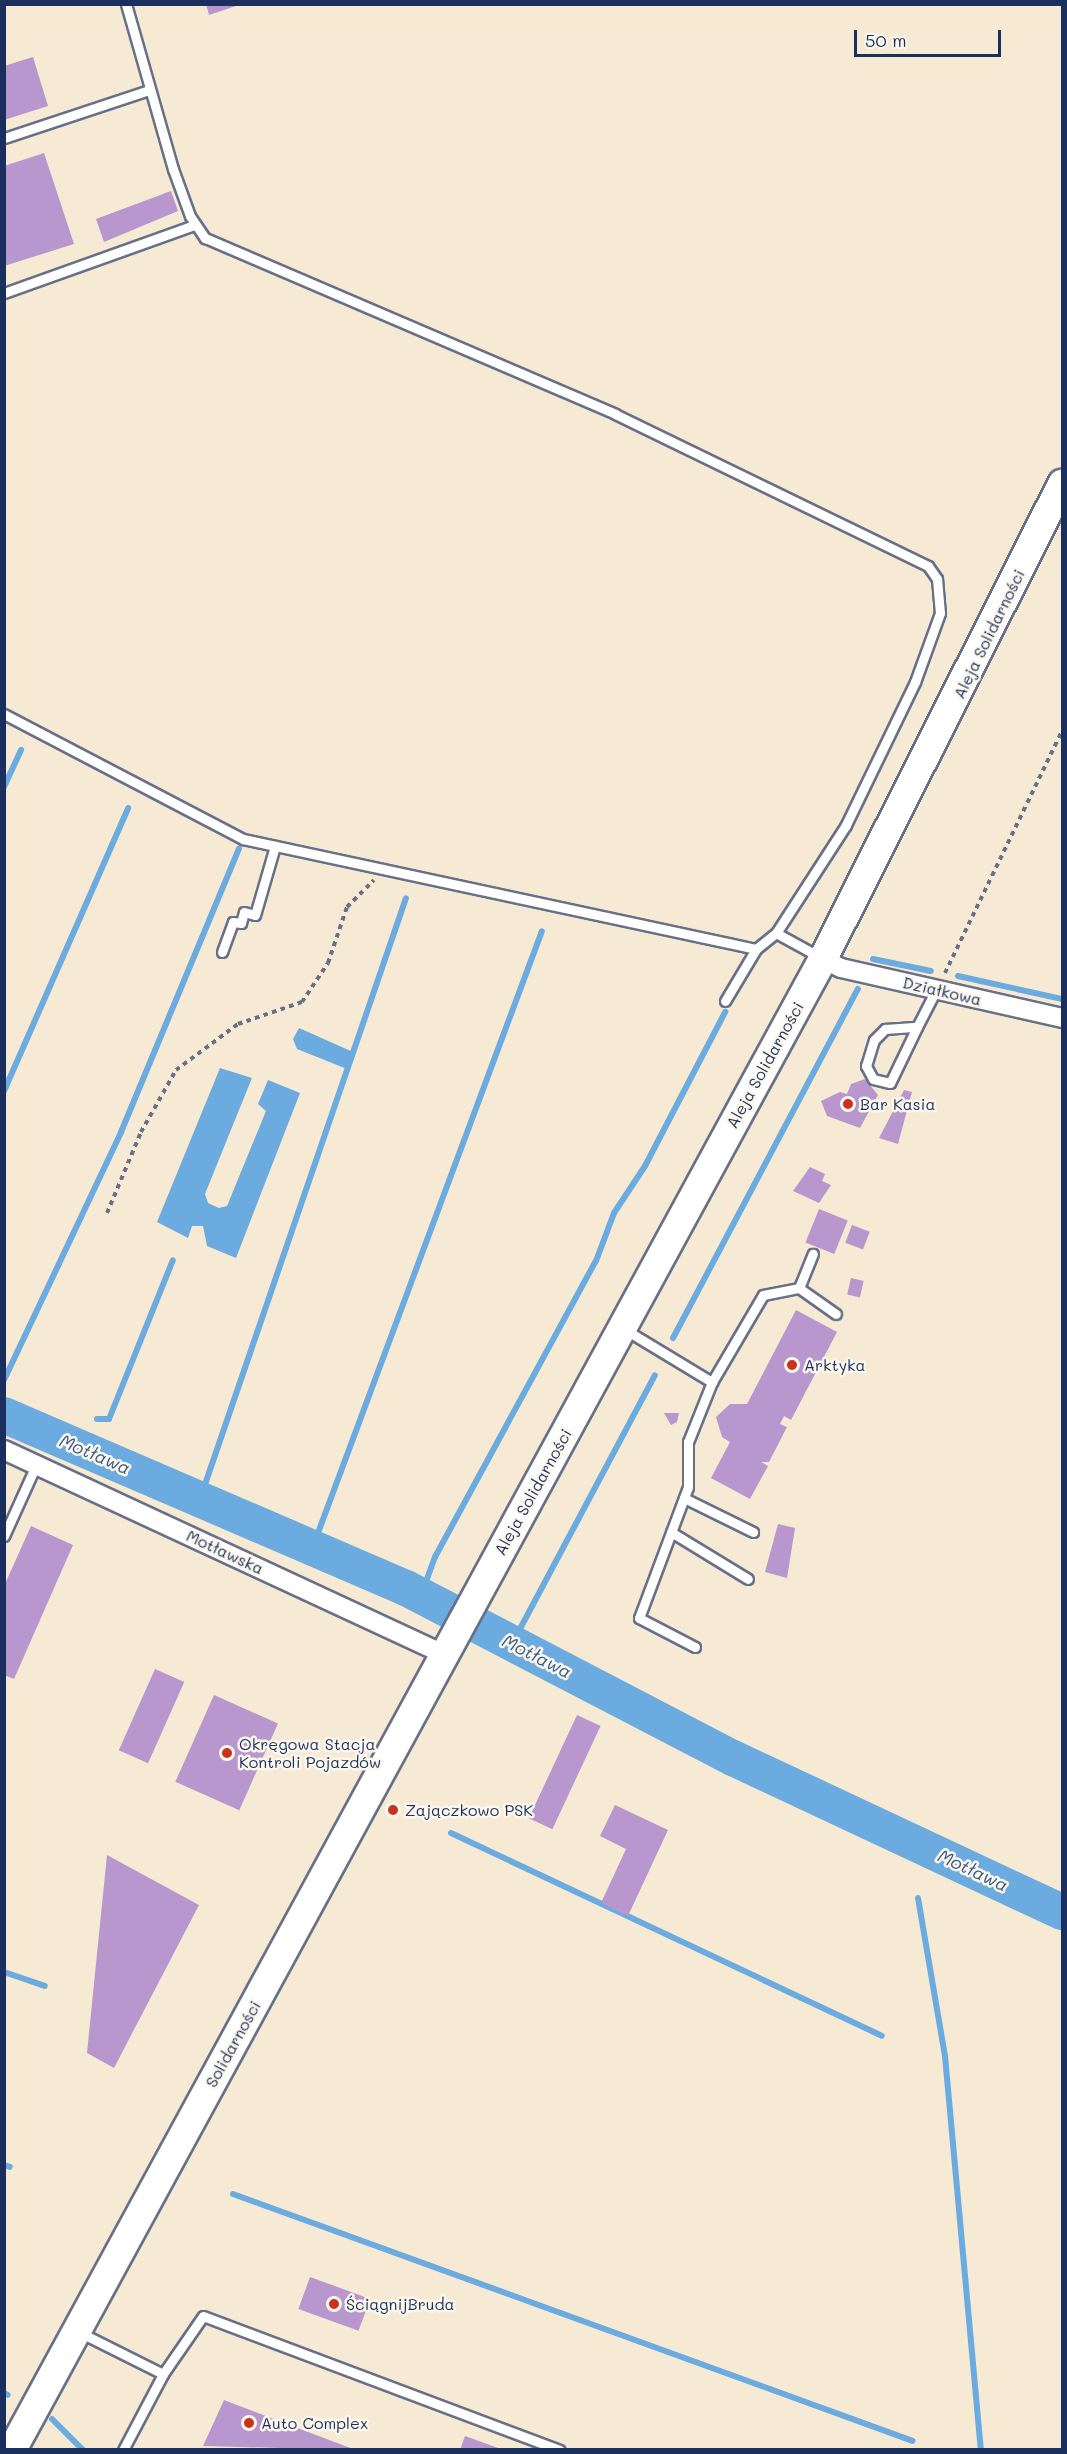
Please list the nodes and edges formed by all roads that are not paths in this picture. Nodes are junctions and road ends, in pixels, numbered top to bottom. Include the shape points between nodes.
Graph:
1 (126, 4) edge
2 (149, 90) junction
3 (4, 138) edge
4 (194, 225) junction
5 (4, 293) edge
6 (1062, 484) edge
7 (4, 714) edge
8 (275, 846) junction
9 (776, 933) junction
10 (756, 949) junction
11 (222, 952) dead end
12 (824, 959) junction
13 (936, 990) junction
14 (725, 1001) dead end
15 (1062, 1018) edge
16 (917, 1027) junction
17 (813, 1254) dead end
18 (799, 1288) junction
19 (836, 1314) dead end
20 (622, 1328) junction
21 (712, 1382) junction
22 (4, 1450) edge
23 (36, 1465) junction
24 (684, 1498) junction
25 (671, 1532) junction
26 (753, 1532) dead end
27 (4, 1536) edge
28 (748, 1579) dead end
29 (449, 1647) junction
30 (695, 1647) dead end
31 (77, 2331) junction
32 (163, 2374) junction
33 (12, 2450) edge
34 (123, 2450) edge
35 (560, 2450) edge

1 - 2 lane
2 - 3 lane
2 - 4 lane
4 - 5 lane
4 - 9 lane via 219,247 615,414 928,566 937,579 940,613 915,681 846,825
6 - 12 main road, Aleja Solidarności
7 - 8 lane via 243,839
8 - 10 lane
8 - 11 lane via 255,915 244,912 241,923 233,922
9 - 10 lane
9 - 12 lane
10 - 14 lane
12 - 13 street, Działkowa via 841,968
12 - 20 main road, Aleja Solidarności
13 - 15 street, Działkowa
13 - 16 lane
16 - 16 lane via 885,1029 874,1040 866,1066 873,1079 890,1083
17 - 18 lane
18 - 19 lane
18 - 21 lane via 763,1296
20 - 21 lane
20 - 29 main road, Aleja Solidarności
21 - 24 lane via 688,1442
22 - 23 street, Motławska
23 - 27 lane
23 - 29 street, Motławska
24 - 25 lane
24 - 26 lane
25 - 28 lane
25 - 30 lane via 639,1618
29 - 31 main road, Solidarności
31 - 32 lane
31 - 33 main road, Solidarności
32 - 34 lane
32 - 35 lane via 203,2316

